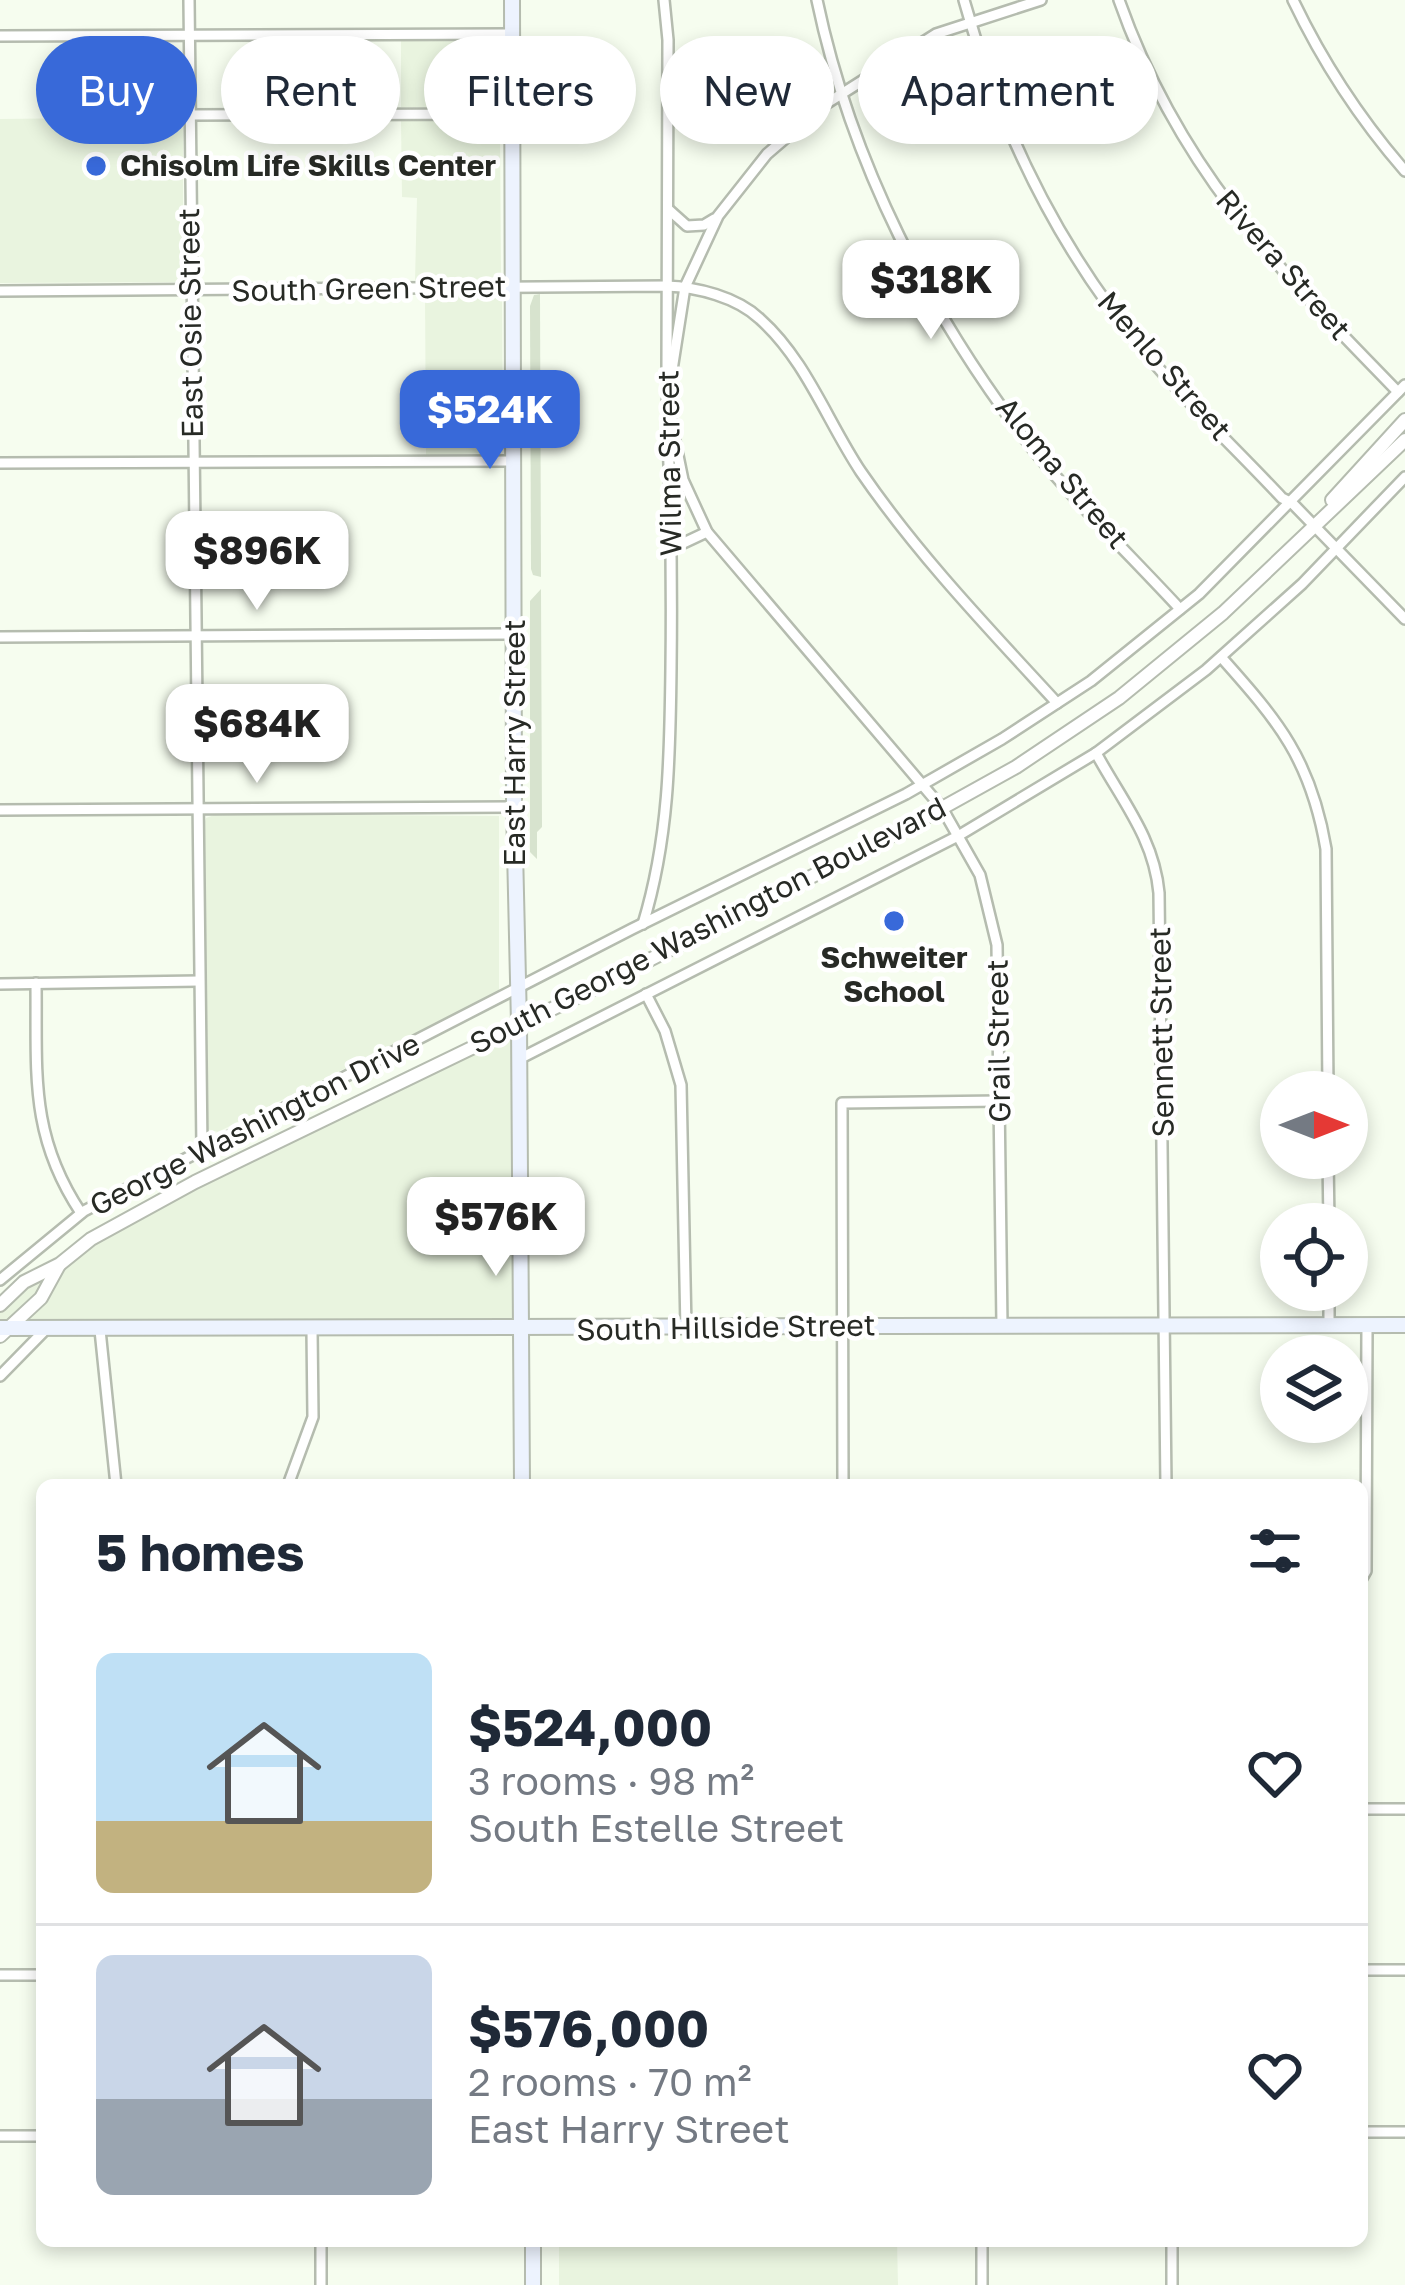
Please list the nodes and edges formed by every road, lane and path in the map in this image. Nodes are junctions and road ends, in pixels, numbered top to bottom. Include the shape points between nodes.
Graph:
1 (189, 0) edge
2 (512, 0) edge
3 (664, 0) edge
4 (817, 0) edge
5 (964, 0) edge
6 (1041, 0) edge
7 (1119, 0) edge
8 (1293, 0) edge
9 (970, 23) junction
10 (513, 34) joint
11 (189, 35) junction
12 (0, 36) edge
13 (841, 94) junction
14 (424, 115) edge
15 (197, 116) edge
16 (189, 144) edge
17 (513, 144) edge
18 (1405, 171) edge
19 (666, 204) junction
20 (718, 216) junction
21 (666, 286) junction
22 (514, 287) junction
23 (686, 287) junction
24 (191, 291) junction
25 (0, 292) edge
26 (1401, 388) edge
27 (667, 402) junction
28 (1405, 419) edge
29 (1405, 440) edge
30 (515, 461) junction
31 (193, 462) junction
32 (0, 463) edge
33 (1405, 477) edge
34 (1292, 503) junction
35 (1313, 524) junction
36 (706, 532) junction
37 (673, 548) junction
38 (1336, 548) junction
39 (1180, 609) junction
40 (1405, 619) edge
41 (514, 634) junction
42 (195, 636) junction
43 (0, 637) edge
44 (1221, 656) junction
45 (1057, 704) junction
46 (1096, 753) junction
47 (922, 785) junction
48 (514, 807) junction
49 (942, 808) junction
50 (196, 809) junction
51 (0, 810) edge
52 (958, 836) junction
53 (643, 924) junction
54 (200, 981) junction
55 (36, 983) junction
56 (0, 984) edge
57 (519, 989) junction
58 (646, 994) junction
59 (520, 1023) junction
60 (520, 1059) junction
61 (1328, 1071) edge
62 (1000, 1101) junction
63 (202, 1150) junction
64 (82, 1213) junction
65 (60, 1264) junction
66 (0, 1280) edge
67 (0, 1305) edge
68 (1329, 1311) edge
69 (1405, 1325) edge
70 (1002, 1326) junction
71 (1166, 1326) junction
72 (1329, 1326) junction
73 (1367, 1326) junction
74 (842, 1327) junction
75 (47, 1328) junction
76 (686, 1329) junction
77 (100, 1330) junction
78 (312, 1330) junction
79 (521, 1330) junction
80 (3, 1331) edge
81 (0, 1376) edge
82 (115, 1479) edge
83 (291, 1479) edge
84 (522, 1479) edge
85 (843, 1479) edge
86 (1166, 1479) edge
87 (1366, 1479) edge
88 (1368, 1809) edge
89 (1405, 1809) edge
90 (1368, 1970) edge
91 (1405, 1970) edge
92 (0, 1975) edge
93 (36, 1975) edge
94 (1368, 2132) edge
95 (1405, 2132) edge
96 (0, 2136) edge
97 (36, 2136) edge
98 (321, 2247) edge
99 (533, 2247) edge
100 (982, 2247) edge
101 (1172, 2247) edge
102 (321, 2285) edge
103 (533, 2285) edge
104 (982, 2285) edge
105 (1172, 2285) edge

1 - 11 street, East Osie Street
2 - 10 main road, East Harry Street
3 - 19 street, Wilma Street
4 - 13 street, Aloma Street
5 - 9 street, Menlo Street
6 - 9 street
7 - 26 street, Rivera Street via 1140,59 1212,184 1283,274
8 - 18 street via 1322,62
9 - 13 street via 936,34
9 - 34 street, Menlo Street via 1033,187 1090,280 1149,358
10 - 11 street
11 - 12 street
13 - 20 street via 767,154
13 - 39 street, Aloma Street via 874,188 954,336 1034,449
14 - 15 street
16 - 24 street, East Osie Street
17 - 22 main road, East Harry Street
19 - 20 street via 687,226
19 - 21 street, Wilma Street
20 - 23 street
21 - 22 street, South Green Street
21 - 23 street, South Green Street
21 - 27 street, Wilma Street
22 - 24 street, South Green Street
22 - 30 main road, East Harry Street
23 - 27 street
23 - 45 street via 749,309 783,343 861,471 949,586
24 - 25 street, South Green Street
24 - 31 street, East Osie Street
26 - 34 street, George Washington Drive
27 - 36 street, Grail Street via 683,480
27 - 37 street, Wilma Street
28 - 35 street, South George Washington Boulevard
29 - 35 street, South George Washington Boulevard
30 - 31 street
30 - 41 main road, East Harry Street
31 - 32 street
31 - 42 street, East Osie Street
33 - 38 street
34 - 35 street, Menlo Street
34 - 39 street, George Washington Drive
35 - 38 street, Menlo Street
35 - 49 street, South George Washington Boulevard via 1223,613 1119,698
36 - 37 street
36 - 47 street, Grail Street
37 - 53 street, Wilma Street via 669,797
38 - 40 street, Menlo Street
38 - 44 street
39 - 45 street, George Washington Drive
41 - 42 street
41 - 48 main road, East Harry Street
42 - 43 street
42 - 50 street, East Osie Street
44 - 46 street
44 - 61 street via 1298,752 1321,818
45 - 47 street, George Washington Drive
46 - 52 street
46 - 71 street, Sennett Street via 1157,868
47 - 49 street, Grail Street
47 - 53 street, George Washington Drive
48 - 50 street
48 - 57 main road, East Harry Street
49 - 52 street, Grail Street
49 - 59 street, South George Washington Boulevard
50 - 51 street
50 - 54 street, East Osie Street
52 - 58 street
52 - 62 street, Grail Street via 980,875 998,945
53 - 57 street, George Washington Drive
54 - 55 street
54 - 63 street, East Osie Street
55 - 56 street
55 - 64 street via 42,1134
57 - 59 main road, East Harry Street
57 - 63 street, George Washington Drive
58 - 60 street
58 - 76 street via 682,1085
59 - 60 main road, East Harry Street
59 - 65 street, South George Washington Boulevard via 195,1182
60 - 79 main road, East Harry Street
62 - 70 street, Grail Street
62 - 74 street via 842,1102
63 - 64 street, George Washington Drive
64 - 66 street, George Washington Drive
65 - 67 street, South George Washington Boulevard
65 - 80 street, South George Washington Boulevard via 41,1298
68 - 72 street
69 - 73 main road, South Hillside Street
70 - 71 main road, South Hillside Street
70 - 74 main road, South Hillside Street
71 - 72 main road, South Hillside Street
71 - 86 street, Sennett Street
72 - 73 main road, South Hillside Street
73 - 87 street
74 - 76 main road, South Hillside Street
74 - 85 street
75 - 77 main road, South Hillside Street
75 - 80 main road, South Hillside Street
75 - 81 street
76 - 79 main road, South Hillside Street
77 - 78 main road, South Hillside Street
77 - 82 street
78 - 79 main road, South Hillside Street
78 - 83 street via 313,1417
79 - 84 main road, East Harry Street
88 - 89 street
90 - 91 street
92 - 93 street
94 - 95 street
96 - 97 street
98 - 102 street
99 - 103 main road
100 - 104 street
101 - 105 street

